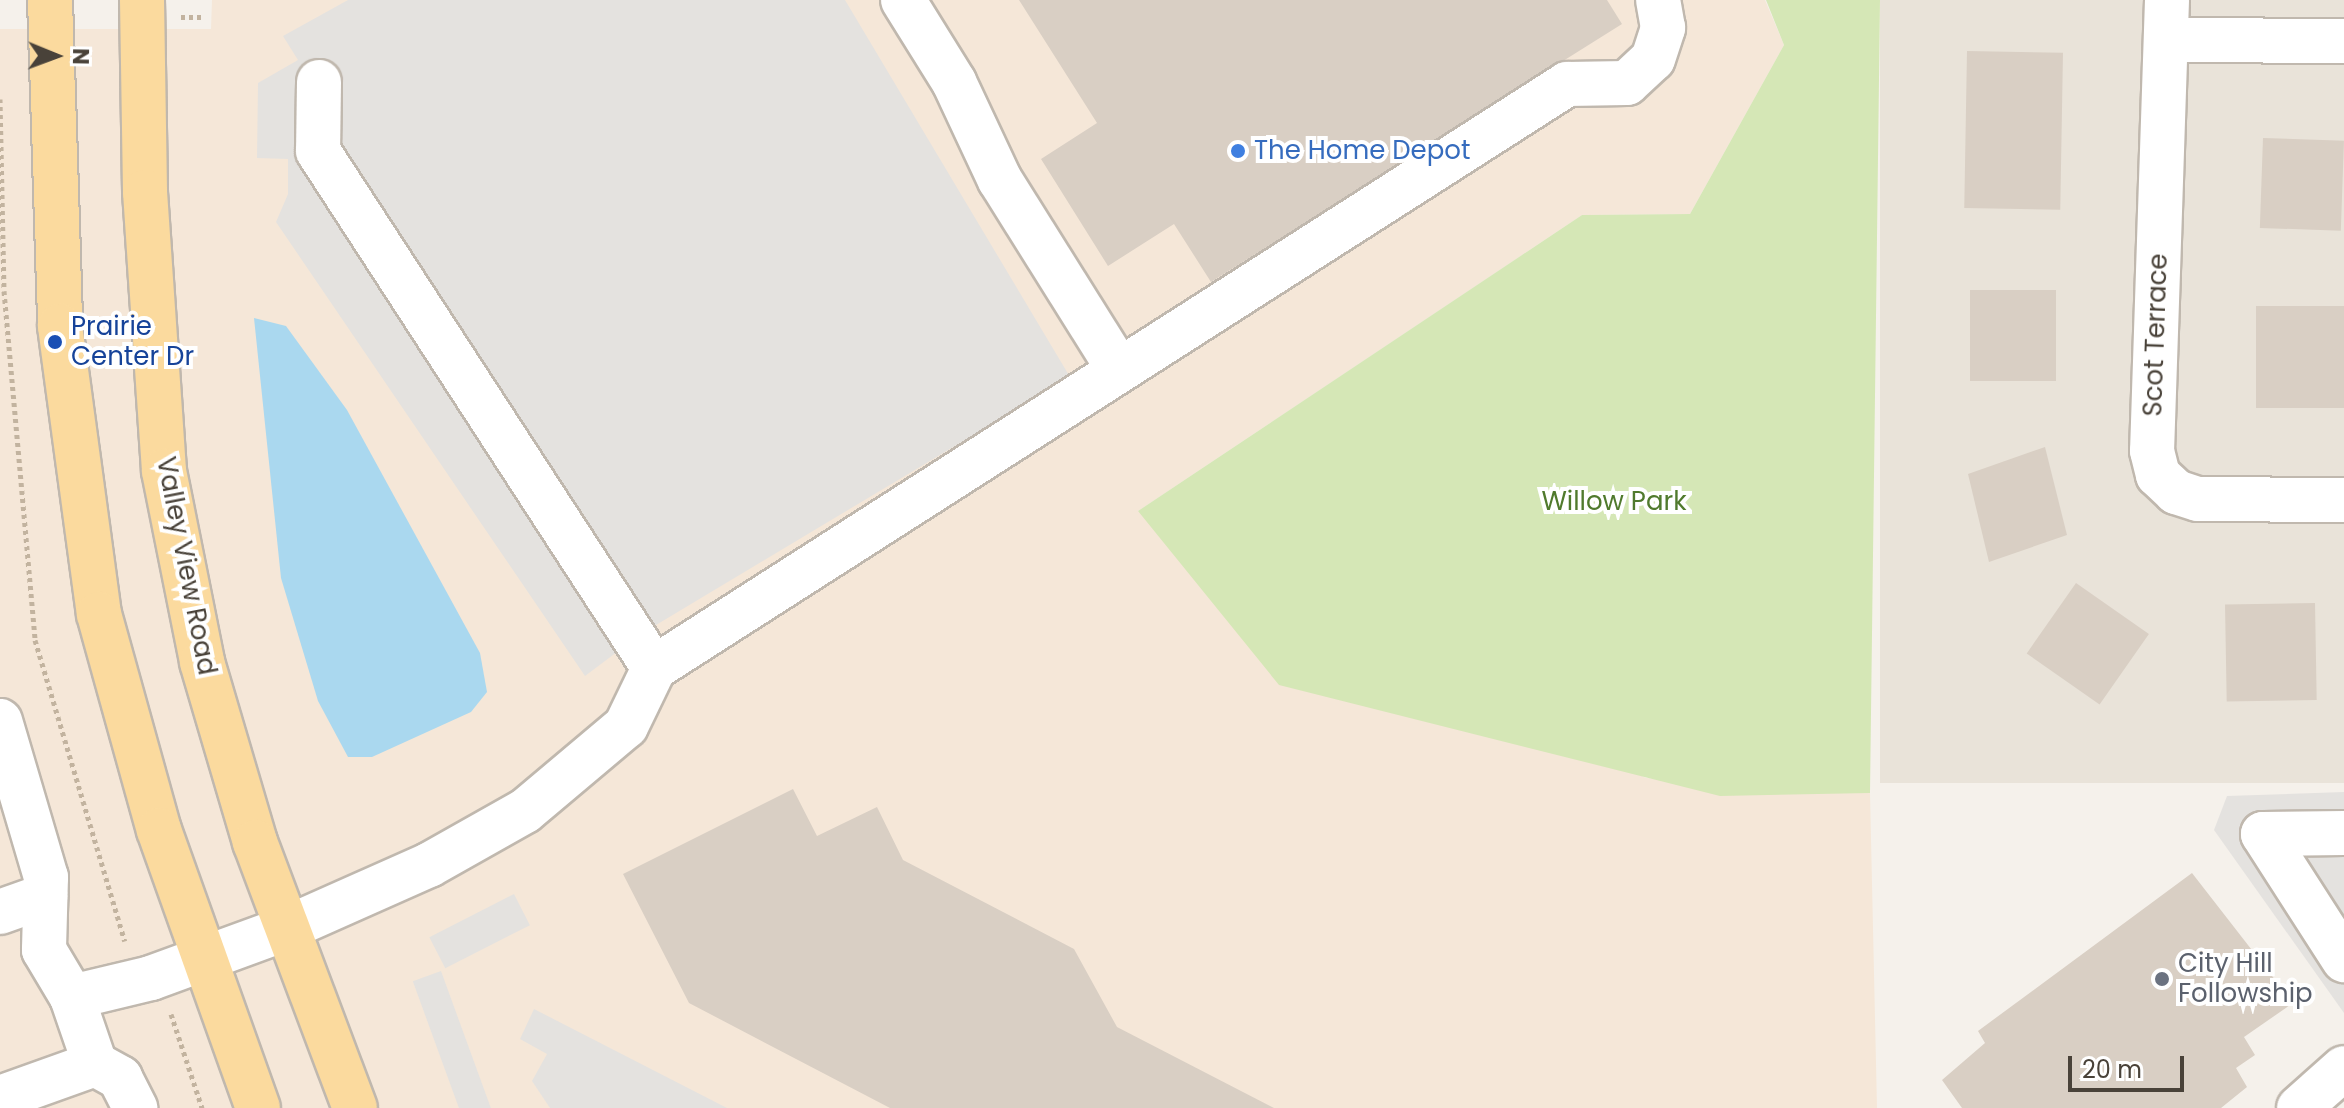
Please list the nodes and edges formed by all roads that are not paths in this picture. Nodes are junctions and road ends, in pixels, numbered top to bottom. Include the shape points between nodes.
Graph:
1 (50, 0) edge
2 (142, 0) edge
3 (903, 0) edge
4 (1658, 0) edge
5 (2166, 20) edge
6 (2344, 41) edge
7 (319, 82) dead end
8 (1118, 368) junction
9 (2344, 500) edge
10 (654, 668) junction
11 (0, 721) edge
12 (2344, 833) edge
13 (45, 896) junction
14 (0, 912) edge
15 (285, 929) junction
16 (202, 955) junction
17 (2344, 960) edge
18 (72, 997) junction
19 (95, 1064) junction
20 (2344, 1068) edge
21 (0, 1098) edge
22 (135, 1108) edge
23 (258, 1108) edge
24 (355, 1108) edge
25 (2299, 1108) edge

1 - 16 main road via 60,326 83,521 119,704
2 - 15 main road, Valley View Road via 145,192 164,471 202,662
3 - 8 street via 954,82 1000,180
4 - 8 street via 1663,28 1653,59 1627,83 1567,84
5 - 6 street
5 - 9 street, Scot Terrace via 2152,451 2158,475 2176,492 2198,499
7 - 10 street via 318,151
8 - 10 street
10 - 15 street via 626,726 525,811 429,865
11 - 13 street via 46,877
12 - 17 street via 2263,834
13 - 14 street
13 - 18 street via 44,950
15 - 16 street
15 - 24 main road, Valley View Road
16 - 18 street via 151,978
16 - 23 main road
18 - 19 street
19 - 21 street
19 - 22 street via 120,1078
20 - 25 street

